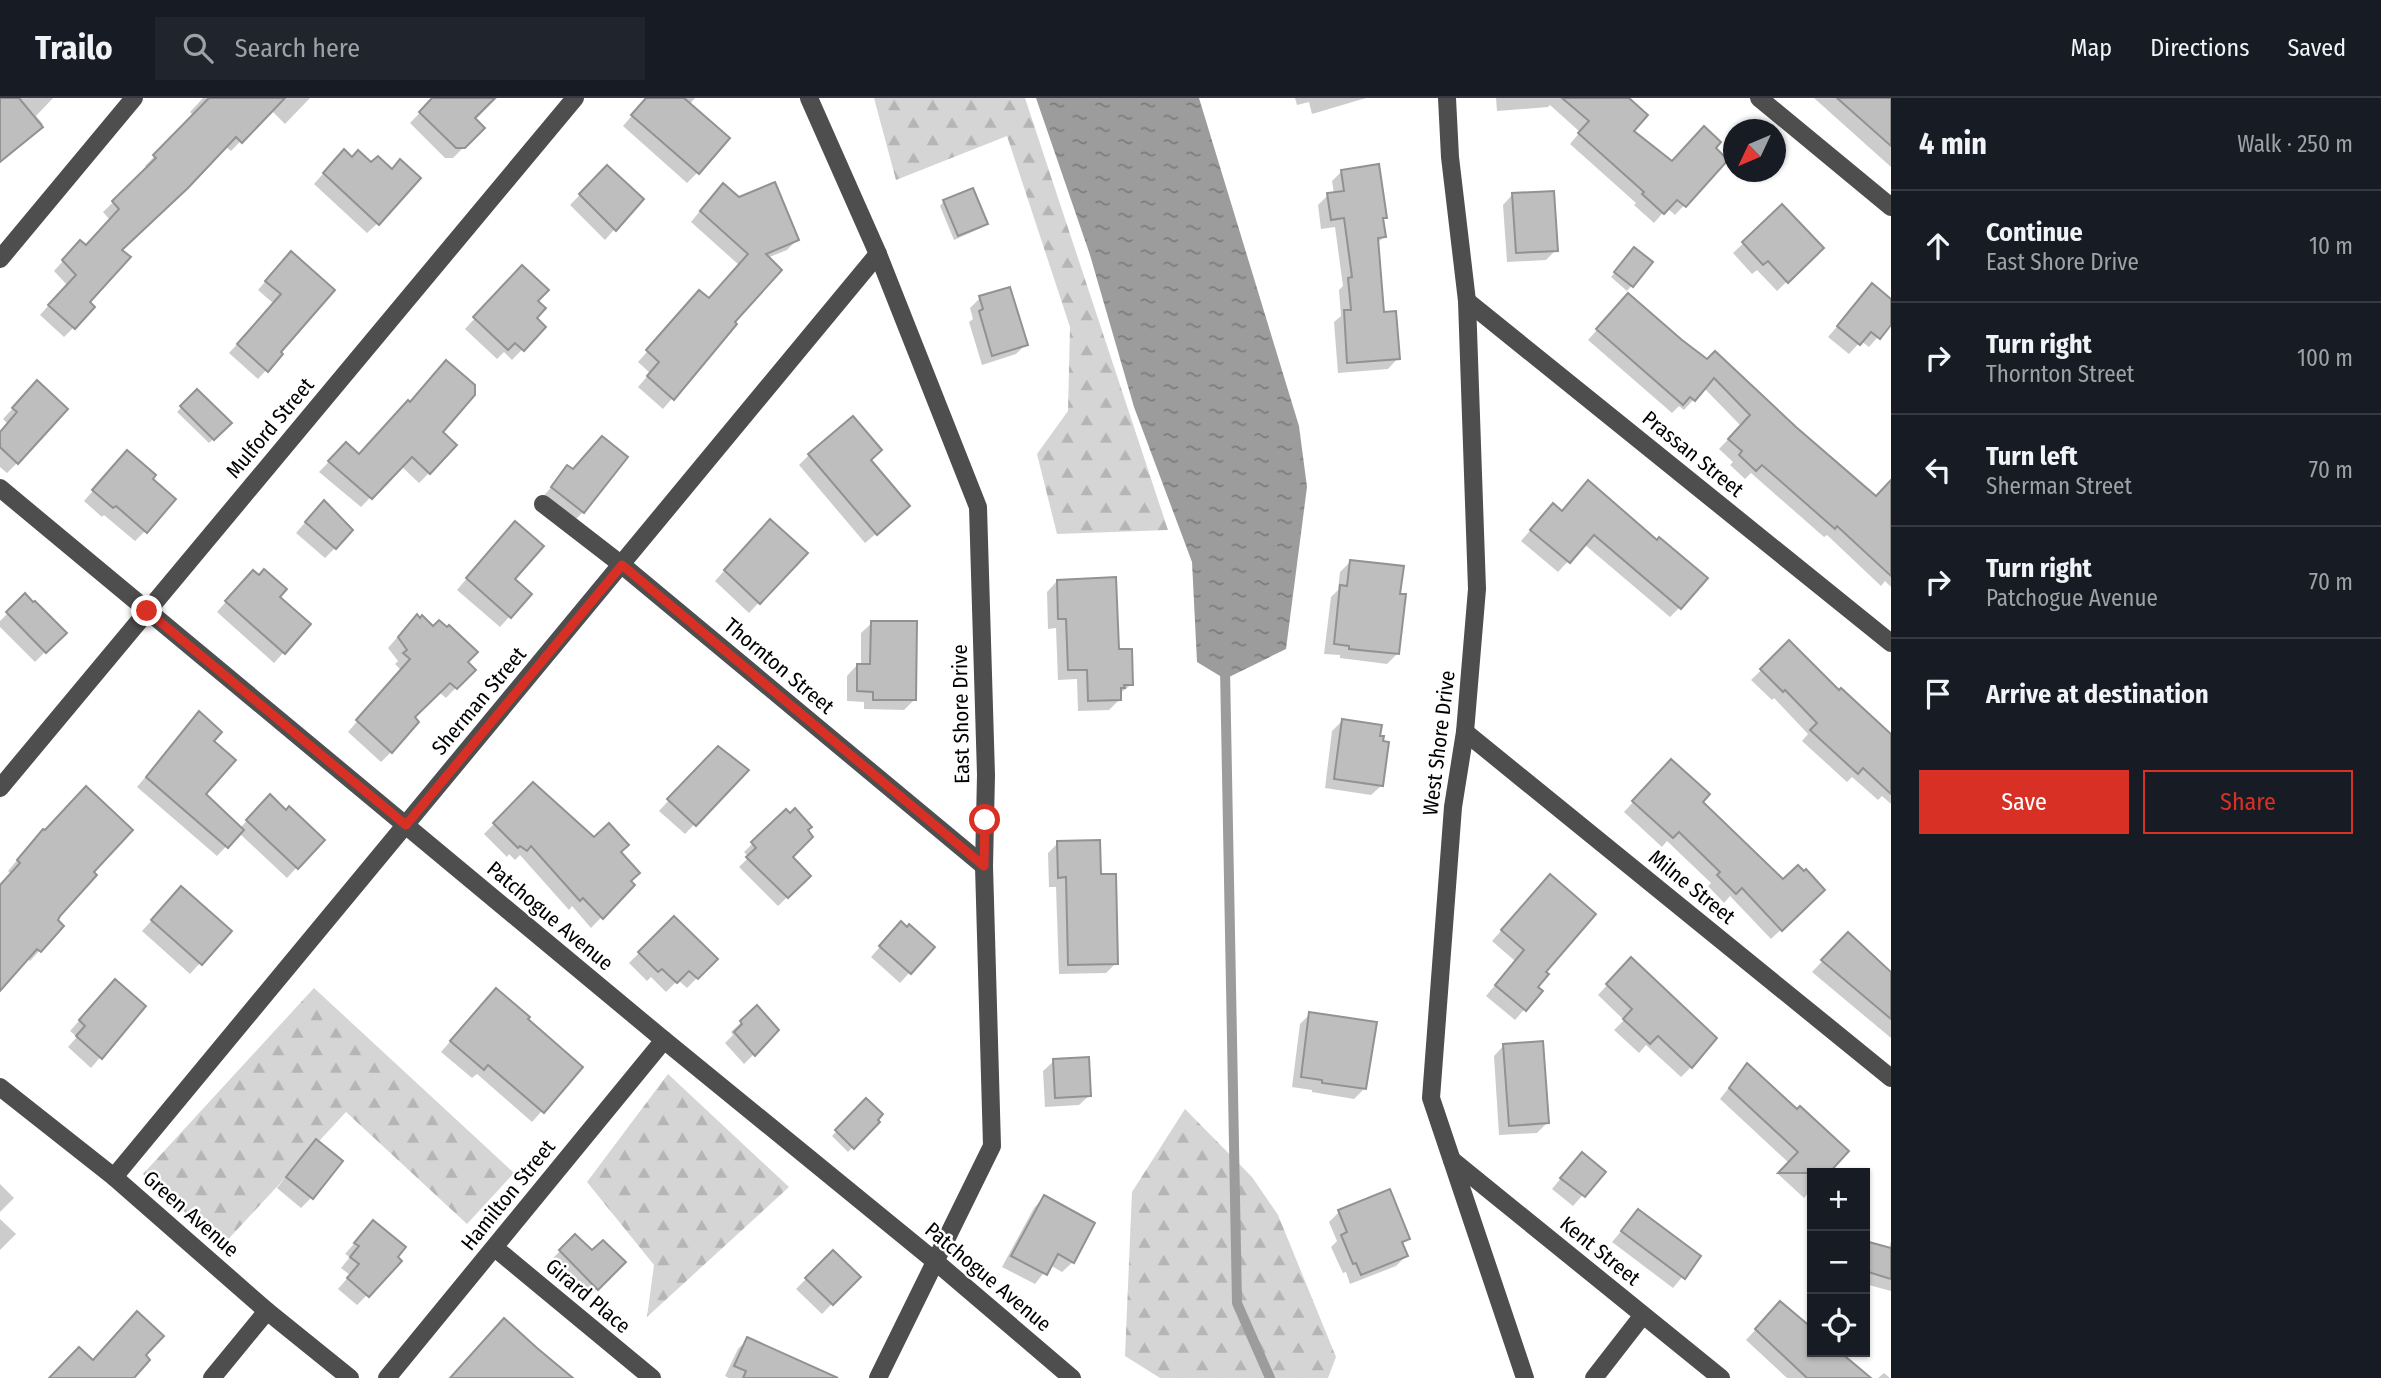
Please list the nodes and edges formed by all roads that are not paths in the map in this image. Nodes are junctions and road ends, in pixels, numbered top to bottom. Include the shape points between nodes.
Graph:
1 (134, 98) edge
2 (575, 98) edge
3 (809, 98) edge
4 (1447, 98) edge
5 (1759, 98) edge
6 (1891, 207) edge
7 (878, 254) junction
8 (0, 259) edge
9 (1467, 301) junction
10 (0, 488) edge
11 (543, 504) dead end
12 (622, 565) junction
13 (147, 611) junction
14 (1891, 643) edge
15 (1465, 732) junction
16 (0, 788) edge
17 (406, 825) junction
18 (984, 866) junction
19 (664, 1040) junction
20 (1891, 1078) edge
21 (0, 1087) edge
22 (1451, 1159) junction
23 (114, 1177) junction
24 (495, 1248) junction
25 (936, 1262) junction
26 (267, 1311) junction
27 (1643, 1315) junction
28 (212, 1378) edge
29 (350, 1378) edge
30 (387, 1378) edge
31 (652, 1378) edge
32 (878, 1378) edge
33 (1072, 1378) edge
34 (1525, 1378) edge
35 (1594, 1378) edge
36 (1721, 1378) edge

1 - 8 street
2 - 13 street, Mulford Street
3 - 7 street, East Shore Drive
4 - 9 street, West Shore Drive
5 - 6 street
7 - 12 street, Sherman Street
7 - 18 street, East Shore Drive via 978,507 986,775
9 - 14 street, Prassan Street
9 - 15 street, West Shore Drive via 1477,589
10 - 13 street, Patchogue Avenue
11 - 12 street, Thornton Street
12 - 17 street, Sherman Street
12 - 18 street, Thornton Street
13 - 16 street, Mulford Street
13 - 17 street, Patchogue Avenue
15 - 20 street, Milne Street
15 - 22 street, West Shore Drive via 1453,807 1431,1098
17 - 19 street, Patchogue Avenue
17 - 23 street, Sherman Street
18 - 25 street, East Shore Drive via 992,1146
19 - 24 street, Hamilton Street
19 - 25 street, Patchogue Avenue
21 - 23 street, Green Avenue
22 - 27 street, Kent Street
22 - 34 street, West Shore Drive
23 - 26 street, Green Avenue
24 - 30 street, Hamilton Street
24 - 31 street, Girard Place
25 - 32 street, East Shore Drive
25 - 33 street, Patchogue Avenue
26 - 28 street
26 - 29 street, Green Avenue
27 - 35 street
27 - 36 street, Kent Street

